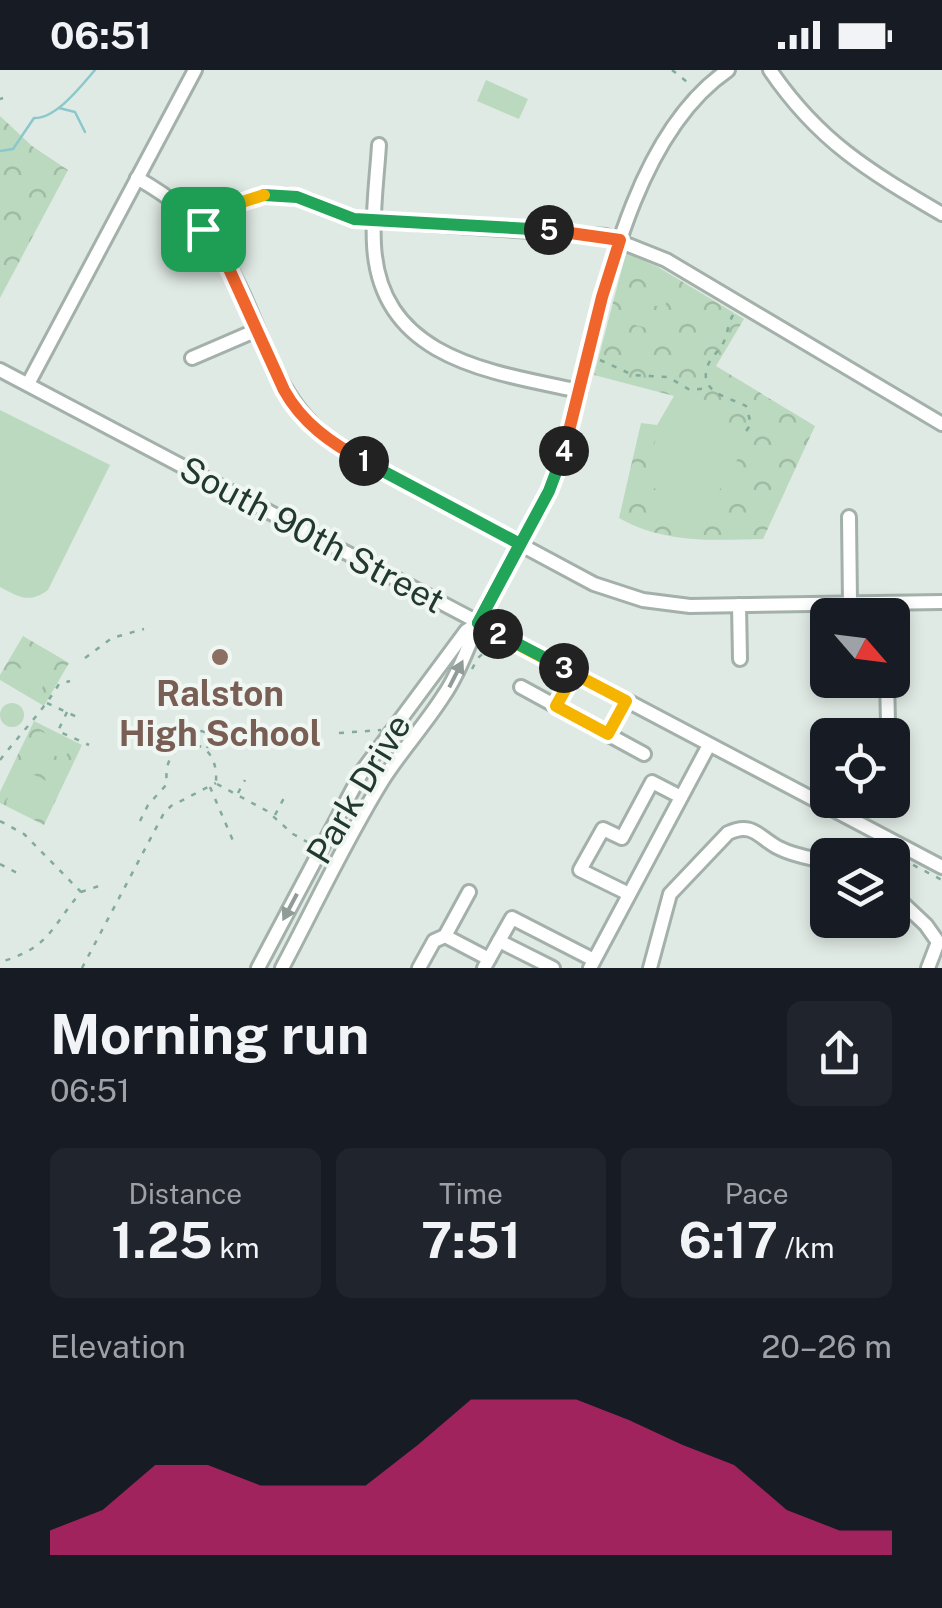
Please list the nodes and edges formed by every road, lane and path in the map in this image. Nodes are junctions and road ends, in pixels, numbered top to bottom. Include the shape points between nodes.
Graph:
1 (195, 70) edge
2 (672, 70) edge
3 (728, 70) edge
4 (770, 70) edge
5 (691, 85) dead end
6 (379, 145) dead end
7 (137, 178) junction
8 (942, 214) edge
9 (375, 221) junction
10 (203, 229) junction
11 (620, 240) junction
12 (736, 311) dead end
13 (256, 330) junction
14 (192, 358) dead end
15 (597, 359) dead end
16 (0, 370) edge
17 (28, 384) junction
18 (710, 388) junction
19 (580, 391) junction
20 (942, 424) edge
21 (744, 434) dead end
22 (849, 518) dead end
23 (520, 544) junction
24 (850, 598) edge
25 (942, 602) edge
26 (810, 604) edge
27 (739, 605) junction
28 (910, 606) edge
29 (478, 623) junction
30 (144, 629) dead end
31 (490, 648) dead end
32 (85, 658) dead end
33 (740, 659) dead end
34 (470, 672) dead end
35 (574, 674) junction
36 (70, 680) dead end
37 (520, 688) dead end
38 (626, 701) junction
39 (48, 704) junction
40 (556, 706) junction
41 (67, 712) junction
42 (77, 717) dead end
43 (218, 726) dead end
44 (382, 730) dead end
45 (340, 733) dead end
46 (608, 734) junction
47 (212, 736) junction
48 (163, 742) dead end
49 (709, 745) junction
50 (90, 746) dead end
51 (206, 749) junction
52 (644, 754) dead end
53 (0, 760) edge
54 (245, 780) dead end
55 (216, 783) junction
56 (210, 786) junction
57 (237, 795) junction
58 (285, 796) dead end
59 (681, 797) junction
60 (274, 816) junction
61 (0, 821) edge
62 (140, 821) dead end
63 (874, 838) edge
64 (234, 843) dead end
65 (315, 846) dead end
66 (910, 855) edge
67 (810, 857) edge
68 (0, 864) edge
69 (942, 867) edge
70 (23, 876) dead end
71 (98, 886) dead end
72 (81, 892) junction
73 (470, 892) dead end
74 (629, 894) junction
75 (910, 909) edge
76 (445, 936) junction
77 (499, 941) junction
78 (0, 962) edge
79 (487, 964) edge
80 (592, 964) edge
81 (82, 968) edge
82 (258, 968) edge
83 (282, 968) edge
84 (419, 968) edge
85 (553, 968) edge
86 (650, 968) edge
87 (928, 968) edge

1 - 7 street
2 - 5 path
3 - 11 street, Park Drive via 676,119
4 - 8 street via 830,142
6 - 9 street
7 - 10 street
7 - 17 street
9 - 10 street via 269,194 236,204
9 - 11 street
9 - 19 street via 384,286 420,339 461,362
10 - 13 street via 225,260
11 - 19 street, Park Drive
11 - 20 street via 666,260
12 - 18 path via 707,366
13 - 14 street
13 - 23 street via 288,397 321,434
15 - 18 path via 633,375 668,377 695,392
16 - 17 street, South 90th Street
17 - 29 street, South 90th Street
18 - 21 path via 746,406 751,424
19 - 23 street, Park Drive via 558,469
22 - 24 street
23 - 27 street via 632,598
23 - 29 street, Park Drive
25 - 28 street
26 - 27 street
27 - 33 street
29 - 35 street, South 90th Street
29 -> 82 street, Park Drive via 363,770
83 -> 29 street, Park Drive via 383,780 447,691
30 - 32 path via 112,638
31 - 34 path
35 - 38 street, South 90th Street
35 - 40 street
36 - 39 path via 59,684
37 - 40 street
38 - 46 street
38 - 49 street, South 90th Street
39 - 41 path
39 - 53 path
40 - 46 street
41 - 42 path
41 - 50 path via 58,731
43 - 47 path
44 - 45 path
46 - 52 street
47 - 48 path via 202,731
47 - 51 path
49 - 59 street
49 - 63 street, South 90th Street
51 - 55 path via 216,762
51 - 62 path via 192,744 171,754 167,784
54 - 57 path
55 - 56 path
55 - 57 path
56 - 64 path
56 - 81 path via 164,813
57 - 60 path
58 - 60 path
59 - 74 street
59 - 74 street via 652,782 622,838 603,829 580,870
60 - 65 path
61 - 72 path via 24,834
66 - 69 street, South 90th Street
67 - 86 street via 776,847 749,828 728,833 670,894
68 - 70 path
71 - 72 path
72 - 78 path via 48,939
73 - 76 street
74 - 80 street
75 - 87 street via 938,942
76 - 79 street
76 - 84 street via 434,941
77 - 79 street
77 - 80 street via 512,918
77 - 85 street

